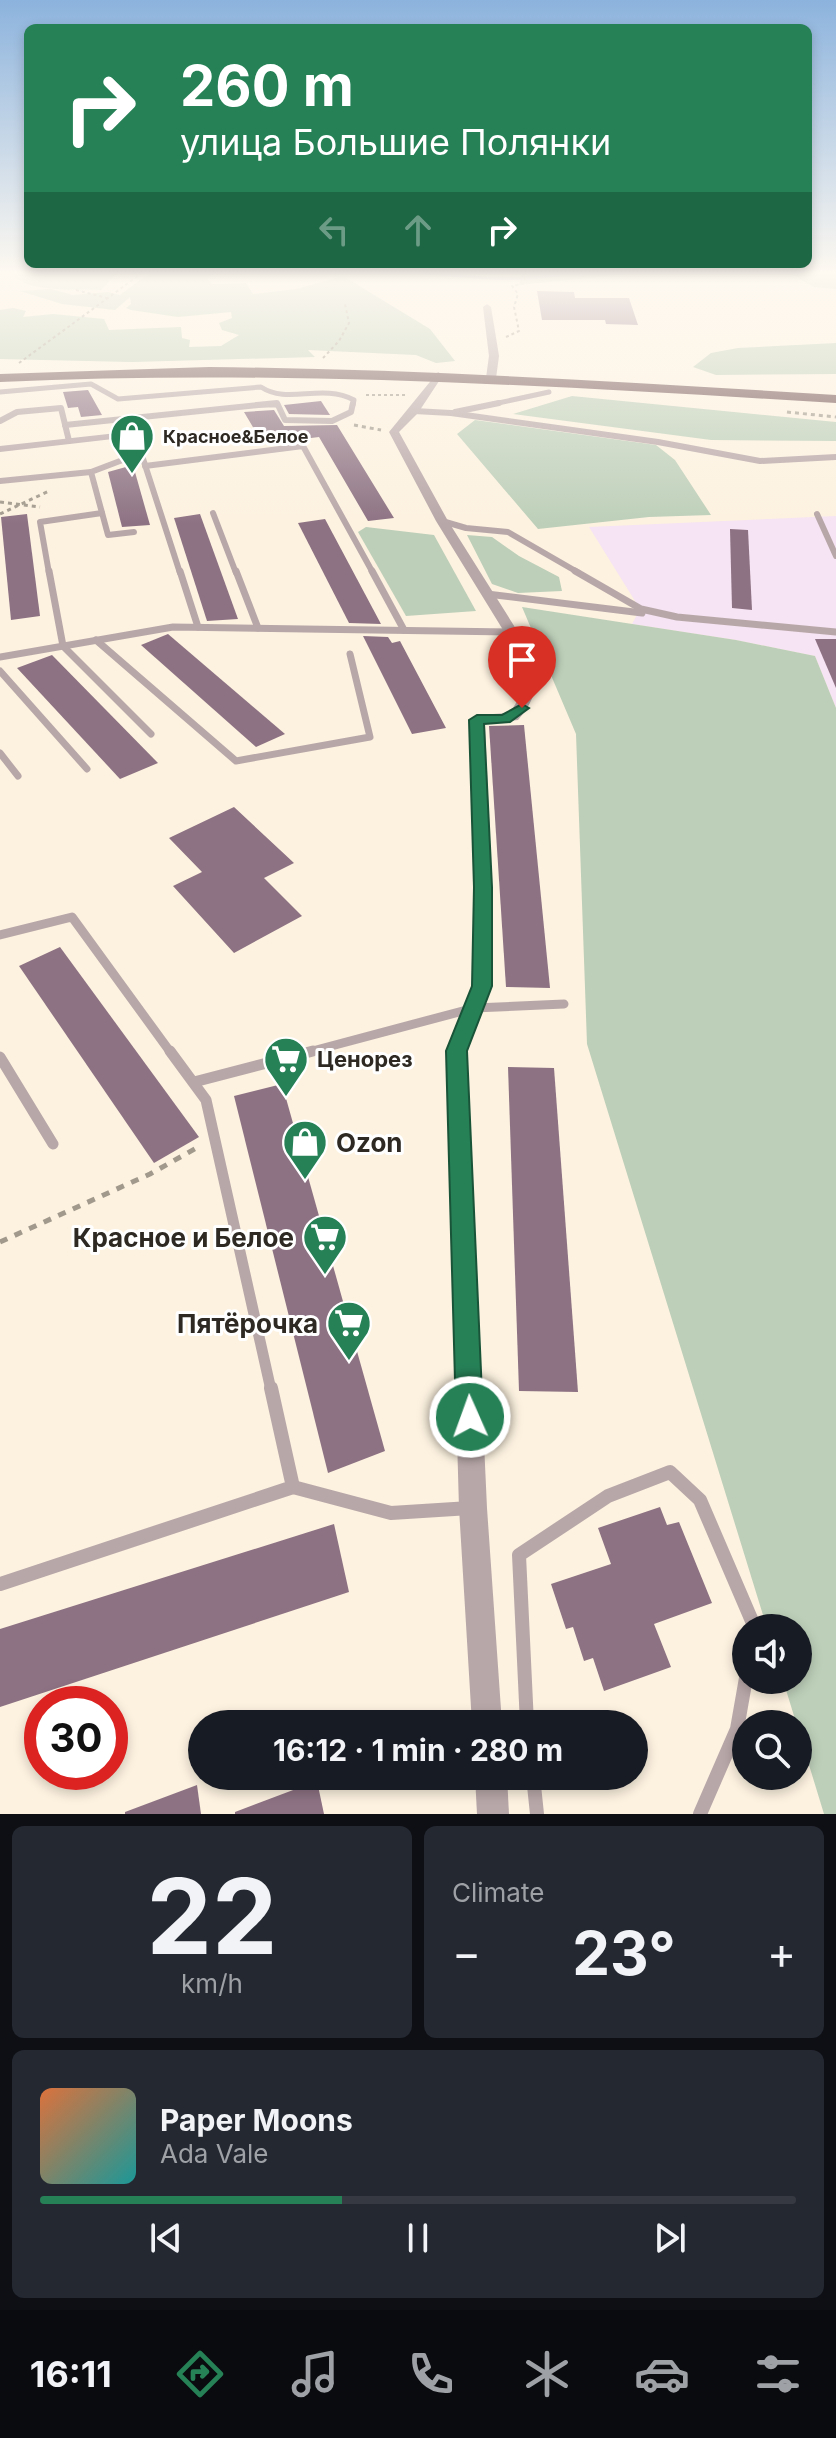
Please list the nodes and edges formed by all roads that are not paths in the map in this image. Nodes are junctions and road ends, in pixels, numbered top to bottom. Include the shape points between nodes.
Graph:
1 (492, 355) edge
2 (438, 375) junction
3 (0, 378) edge
4 (491, 378) junction
5 (0, 392) edge
6 (549, 392) dead end
7 (283, 396) junction
8 (836, 399) edge
9 (277, 403) junction
10 (410, 403) junction
11 (451, 413) junction
12 (0, 421) edge
13 (65, 425) junction
14 (135, 434) joint
15 (69, 441) junction
16 (0, 449) edge
17 (141, 453) junction
18 (836, 457) edge
19 (145, 466) junction
20 (91, 472) junction
21 (0, 481) edge
22 (102, 513) junction
23 (213, 513) dead end
24 (817, 514) dead end
25 (442, 521) junction
26 (134, 532) dead end
27 (836, 556) edge
28 (487, 594) junction
29 (677, 617) junction
30 (198, 627) junction
31 (258, 628) junction
32 (404, 630) junction
33 (510, 632) junction
34 (836, 632) edge
35 (96, 640) junction
36 (63, 646) junction
37 (350, 654) dead end
38 (0, 657) edge
39 (0, 671) edge
40 (151, 734) dead end
41 (0, 753) edge
42 (87, 769) dead end
43 (18, 776) dead end
44 (0, 935) edge
45 (564, 1004) dead end
46 (474, 1008) junction
47 (0, 1057) edge
48 (194, 1082) junction
49 (53, 1144) dead end
50 (293, 1487) junction
51 (473, 1508) junction
52 (0, 1584) edge
53 (749, 1614) edge
54 (743, 1694) edge
55 (486, 1710) edge
56 (526, 1710) edge
57 (492, 1790) edge
58 (534, 1790) edge
59 (493, 1814) edge
60 (537, 1814) edge
61 (700, 1814) edge

1 - 4 street
2 - 3 highway via 184,369
2 - 4 highway
2 - 10 street
4 - 8 highway
5 - 7 lane via 91,384 118,399 261,387
6 - 11 lane
7 - 9 lane
7 - 9 lane via 342,392 354,400 351,412 332,421 285,420
9 - 13 lane
10 - 11 lane
10 - 25 street via 394,432
11 - 18 lane via 760,461
12 - 13 lane via 17,412 61,408
13 - 15 lane
14 - 15 street
14 - 17 lane
15 - 16 street
17 - 19 lane
17 - 20 lane
19 - 30 lane
19 - 32 lane via 303,446
20 - 21 lane
20 - 22 lane
22 - 26 lane via 108,535
22 - 36 lane via 40,522
23 - 31 lane
24 - 27 lane
25 - 28 street
25 - 29 lane via 508,532 641,609
28 - 29 lane
28 - 33 street
29 - 34 lane
30 - 31 lane
30 - 35 lane
31 - 32 lane
32 - 33 lane
33 - 46 street via 528,659 531,678 528,698 513,717 477,720 482,986
35 - 36 lane
35 - 37 lane via 236,761 370,737
36 - 38 lane
36 - 40 lane
39 - 42 lane
41 - 43 lane
44 - 48 lane via 72,917
45 - 46 lane
46 - 48 lane
46 - 51 street via 456,1051
47 - 49 lane
48 - 50 lane via 206,1100
50 - 51 lane via 391,1513
50 - 52 lane
51 - 55 street
53 - 56 lane via 700,1500 670,1472 608,1496 519,1555
54 - 61 lane via 737,1729
57 - 59 street
58 - 60 lane

